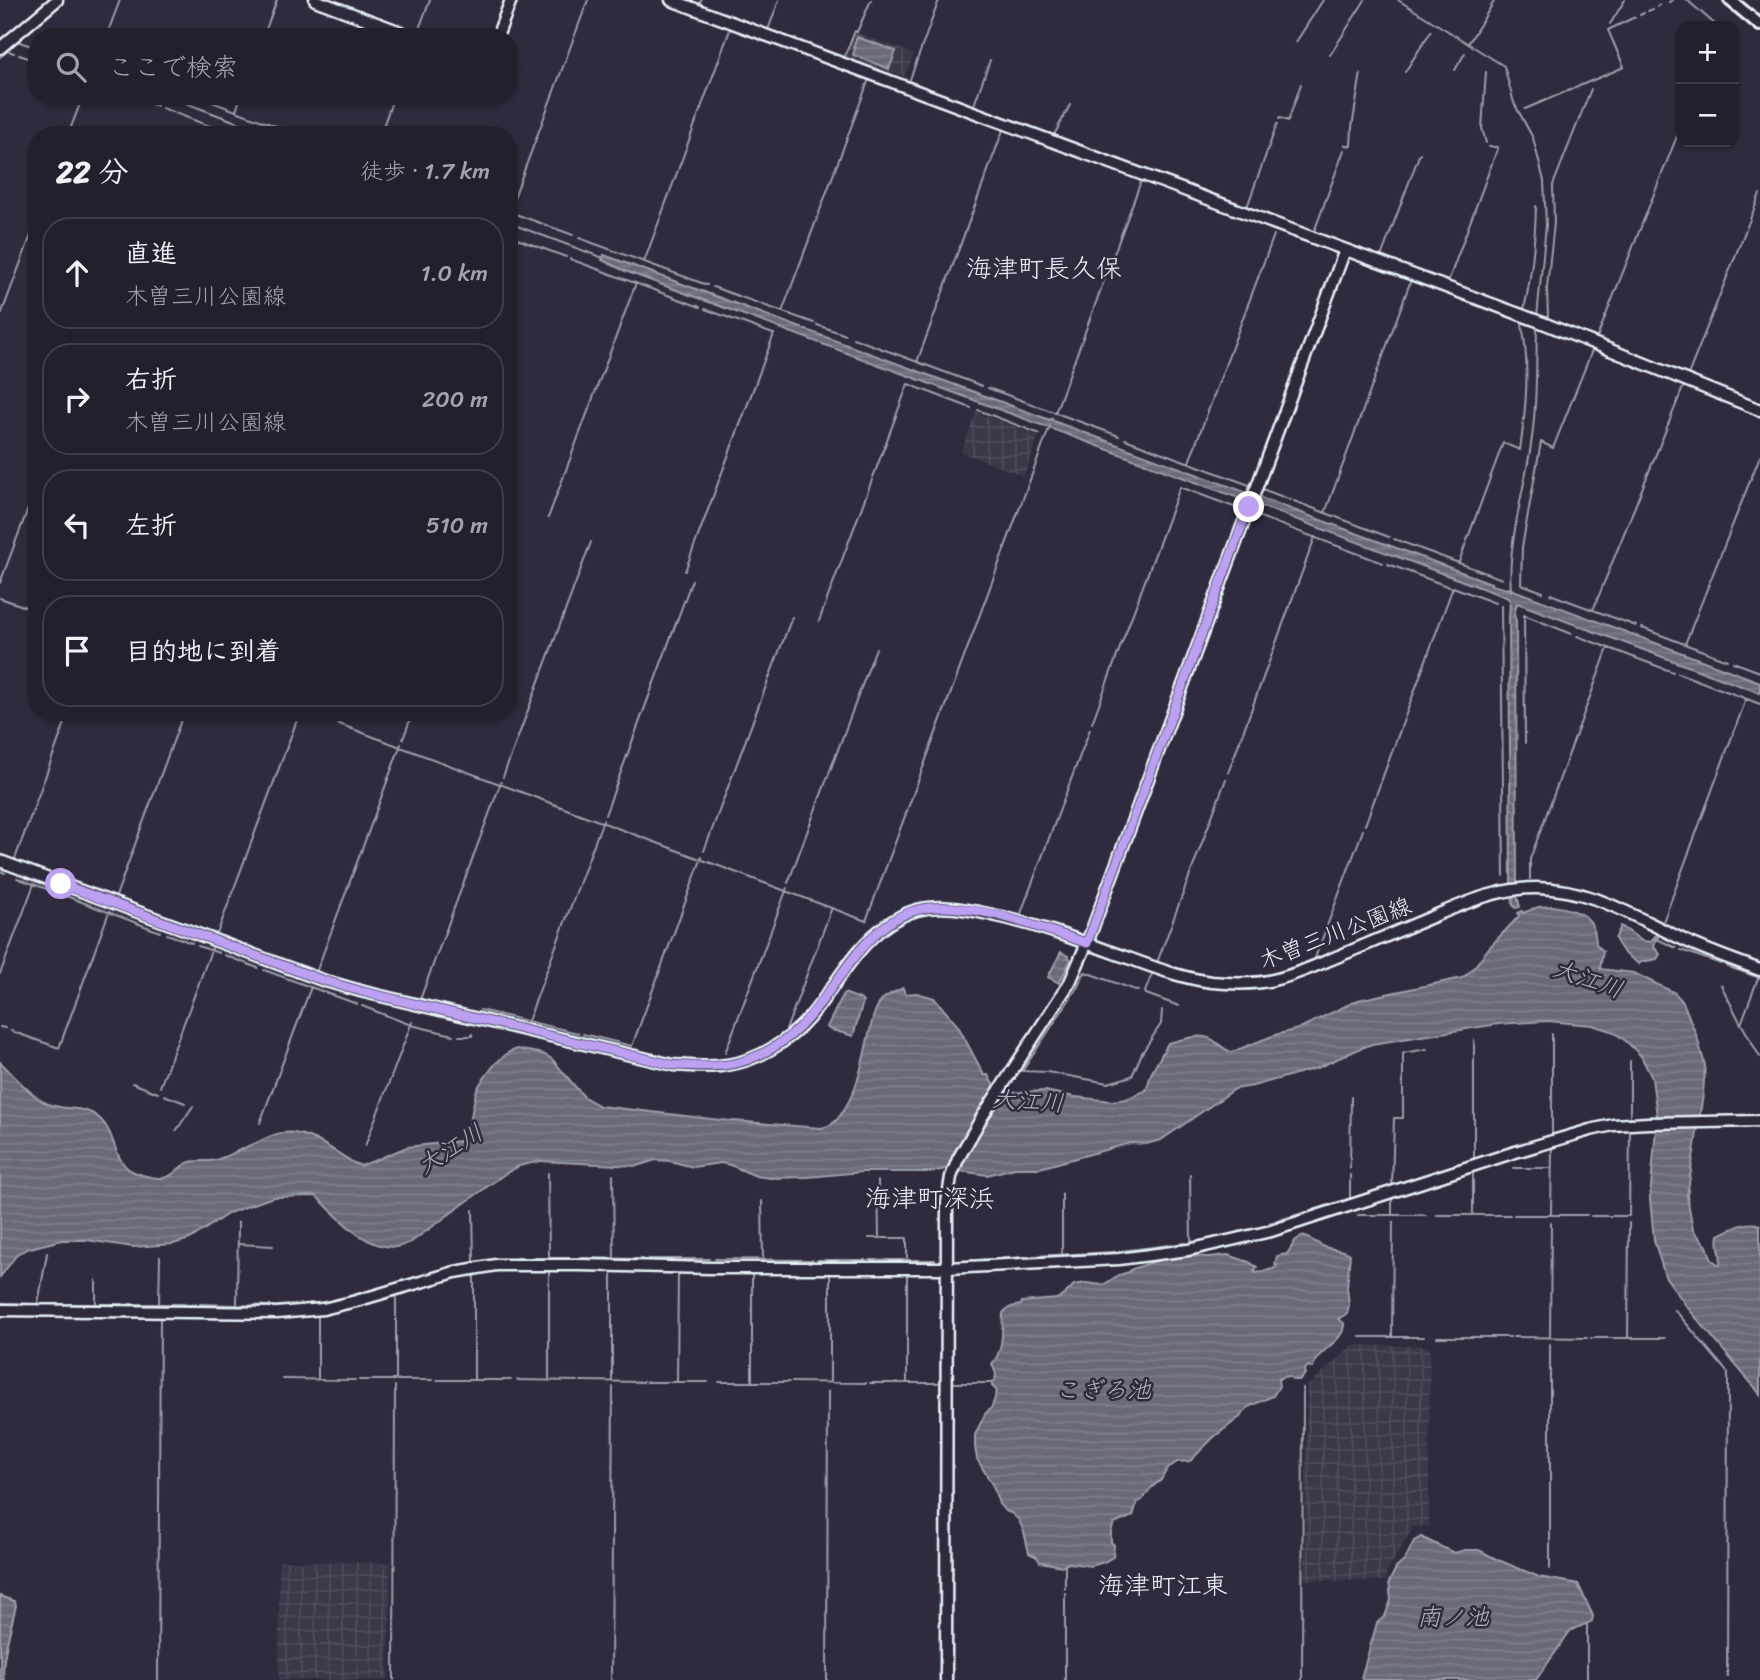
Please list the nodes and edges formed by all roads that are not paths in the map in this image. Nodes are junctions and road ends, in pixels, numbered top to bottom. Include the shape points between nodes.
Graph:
1 (57, 0) edge
2 (315, 0) edge
3 (511, 0) edge
4 (671, 0) edge
5 (1730, 0) edge
6 (1760, 24) edge
7 (390, 28) edge
8 (501, 28) edge
9 (2, 46) edge
10 (1345, 250) junction
11 (1760, 410) edge
12 (0, 861) edge
13 (1087, 943) junction
14 (1760, 970) edge
15 (1760, 1121) edge
16 (948, 1268) junction
17 (0, 1310) edge
18 (946, 1680) edge

1 - 9 street
2 - 7 street
3 - 8 street
4 - 10 street
5 - 6 main road
10 - 11 street
10 - 13 street
12 - 13 street, 木曽三川公園線 via 322,980 673,1065 729,1065 771,1049 808,1019 876,933 921,909 976,911
13 - 14 street, 木曽三川公園線 via 1195,979 1255,983 1309,968 1478,898 1514,890 1558,890 1613,905 1682,940
13 - 16 street via 1070,982 952,1173 947,1203
15 - 16 street via 1613,1125 1590,1130 1271,1231 1188,1250 1119,1259
16 - 17 street via 496,1265 302,1311
16 - 18 street

